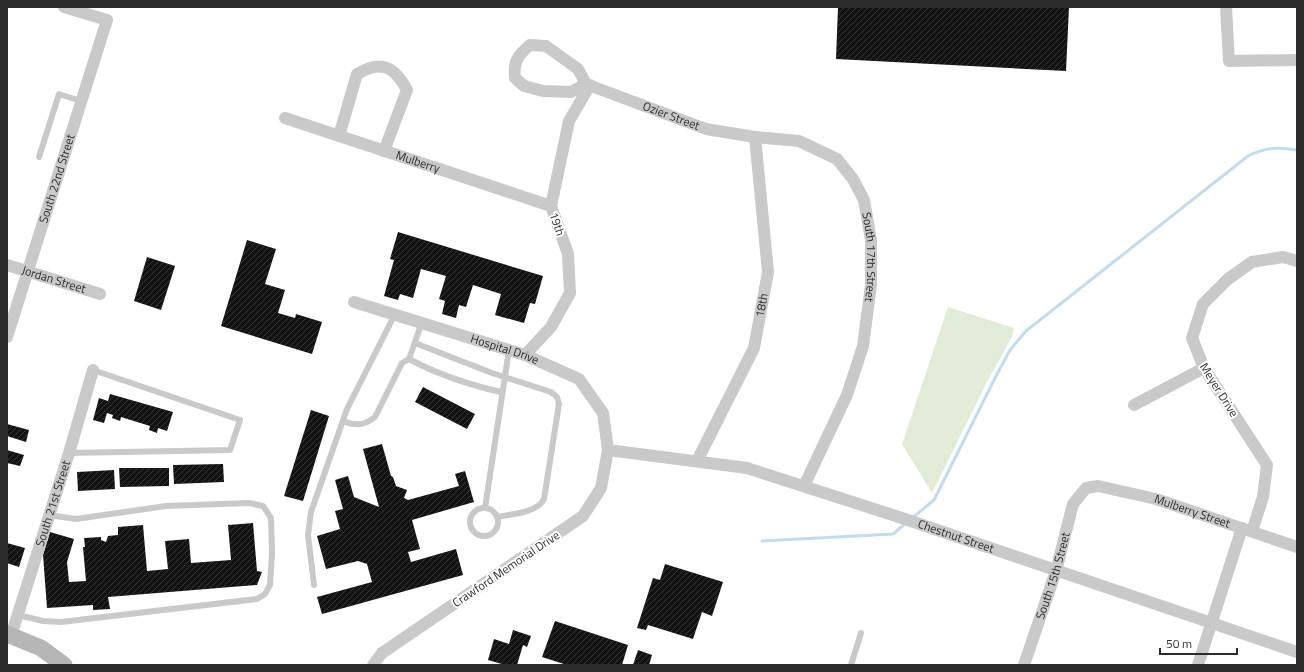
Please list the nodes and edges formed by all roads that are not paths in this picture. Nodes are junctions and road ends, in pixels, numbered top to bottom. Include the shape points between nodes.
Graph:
1 (64, 7) edge
2 (1226, 7) edge
3 (1297, 60) edge
4 (588, 84) junction
5 (81, 101) junction
6 (285, 118) dead end
7 (339, 136) junction
8 (754, 137) junction
9 (384, 151) junction
10 (39, 157) dead end
11 (551, 206) junction
12 (1297, 261) edge
13 (7, 265) edge
14 (27, 272) junction
15 (100, 294) dead end
16 (354, 302) dead end
17 (395, 314) junction
18 (422, 322) junction
19 (7, 337) edge
20 (415, 343) junction
21 (509, 350) junction
22 (525, 355) junction
23 (409, 359) junction
24 (1204, 368) junction
25 (93, 370) joint
26 (504, 377) junction
27 (501, 392) junction
28 (1134, 405) dead end
29 (343, 421) junction
30 (608, 450) junction
31 (69, 453) junction
32 (697, 461) junction
33 (804, 486) junction
34 (1086, 488) joint
35 (485, 508) junction
36 (49, 516) junction
37 (497, 517) junction
38 (1247, 530) junction
39 (1297, 547) edge
40 (1056, 571) junction
41 (314, 585) dead end
42 (18, 615) junction
43 (1211, 622) junction
44 (861, 633) dead end
45 (9, 635) edge
46 (1297, 652) edge
47 (64, 665) edge
48 (373, 665) edge
49 (851, 665) edge
50 (1024, 665) edge
51 (1198, 665) edge

1 - 5 street, South 22nd Street via 107,20
2 - 3 street via 1229,61
4 - 4 street via 578,69 546,46 530,45 519,54 514,65 515,78 524,86 534,89 571,92
4 - 8 street, Ozier Street via 706,129
4 - 11 street, 19th via 568,121
5 - 10 lane via 59,94
5 - 14 street, South 22nd Street
6 - 7 street, Mulberry
7 - 9 street, Mulberry
7 - 9 street via 356,74 369,66 386,66 400,77 408,90
8 - 32 street, 18th via 768,272 754,348
8 - 33 street, South 17th Street via 799,141 836,159 853,179 864,200 869,220 871,285 863,346 847,394
9 - 11 street, Mulberry
11 - 22 street, 19th via 568,254 570,293 551,327
12 - 24 street, Meyer Drive via 1283,257 1252,262 1228,279 1203,304 1192,338
13 - 14 street, Jordan Street
14 - 15 street, Jordan Street
14 - 19 street, South 22nd Street
16 - 17 street, Hospital Drive
17 - 18 street, Hospital Drive
17 - 29 lane
18 - 20 lane
18 - 21 street, Hospital Drive
20 - 23 lane
20 - 26 lane
21 - 22 street, Hospital Drive
21 - 26 lane
22 - 30 street, Hospital Drive via 579,379 603,413
23 - 27 lane via 426,368
23 - 29 lane via 402,363 370,422 354,425
24 - 28 street
24 - 38 street, Meyer Drive via 1267,465 1263,497
25 - 31 street, South 21st Street
25 - 31 lane via 240,420 230,450
26 - 27 lane
26 - 37 lane via 551,392 557,397 559,404 544,499 532,509
27 - 35 lane
29 - 41 lane via 311,512 308,535
30 - 32 street, Chestnut Street
30 - 48 street, Crawford Memorial Drive via 601,488 583,516 382,653
31 - 36 street, South 21st Street
32 - 33 street, Chestnut Street via 747,468
33 - 40 street, Chestnut Street
34 - 38 street, Mulberry Street via 1098,486 1156,500
34 - 40 street, South 15th Street via 1073,504
35 - 37 lane
35 - 37 lane via 476,510 470,518 470,527 473,531 481,536 491,534 497,526
36 - 42 street, South 21st Street
36 - 42 lane via 76,519 166,506 249,503 263,506 271,518 270,585 265,594 258,599 77,620 43,621
38 - 39 street, Mulberry Street
38 - 43 street, Meyer Drive
40 - 43 street, Chestnut Street
40 - 50 street, South 15th Street
42 - 45 street, South 21st Street
43 - 46 street, Chestnut Street
43 - 51 street, Meyer Drive
44 - 49 lane
45 - 47 main road via 41,648

